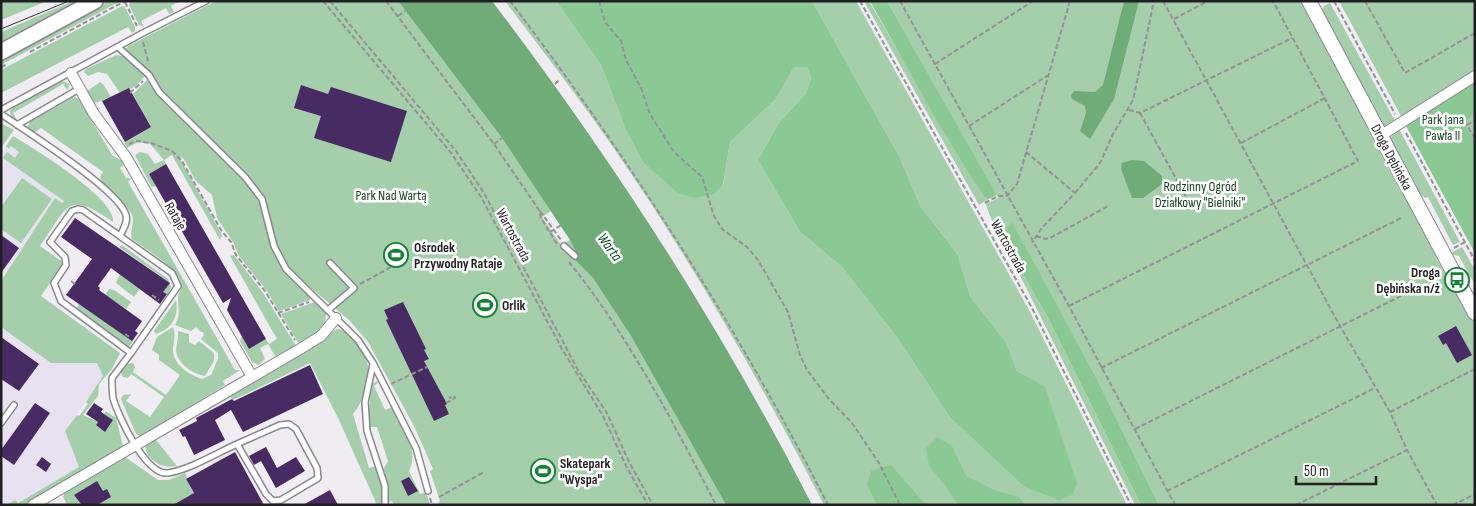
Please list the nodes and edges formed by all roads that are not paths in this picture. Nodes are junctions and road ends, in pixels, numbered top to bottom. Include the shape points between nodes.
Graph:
1 (95, 1) edge
2 (206, 1) edge
3 (1308, 1) edge
4 (118, 47) junction
5 (5, 58) edge
6 (71, 74) junction
7 (1475, 76) edge
8 (79, 89) junction
9 (1, 112) edge
10 (17, 125) junction
11 (1380, 136) junction
12 (120, 236) junction
13 (564, 246) road end
14 (575, 256) dead end
15 (330, 263) dead end
16 (328, 310) junction
17 (1475, 313) edge
18 (336, 318) junction
19 (131, 353) junction
20 (373, 363) junction
21 (252, 375) junction
22 (14, 405) dead end
23 (1, 423) edge
24 (237, 444) junction
25 (135, 446) junction
26 (428, 491) dead end
27 (33, 505) edge
28 (385, 505) edge

1 - 5 main road
2 - 4 lane
3 - 11 street, Droga Dębińska
4 - 6 lane
4 - 16 lane via 149,75 159,92 245,177 262,199 281,262 291,276
6 - 8 street, Rataje
6 - 9 lane
7 - 11 street
8 - 10 lane
8 - 21 street, Rataje via 120,149
9 - 10 lane
10 - 12 lane via 104,188 126,215
11 - 17 street, Droga Dębińska
12 - 19 lane via 172,273 178,286
12 - 19 lane via 83,210 72,211 50,242 65,257 66,265 54,283 61,301
13 - 14 lane
15 - 16 lane via 354,288
16 - 18 lane
18 - 20 lane via 358,340
18 - 21 street via 321,336
19 - 25 lane via 112,378 112,392
20 - 26 lane via 416,448
20 - 28 lane via 365,402 367,431 385,486
21 - 25 street
22 - 23 lane
24 - 24 lane via 289,424 296,429 317,468 318,478 281,500 273,501
24 - 25 lane via 167,473 158,470
25 - 27 street

